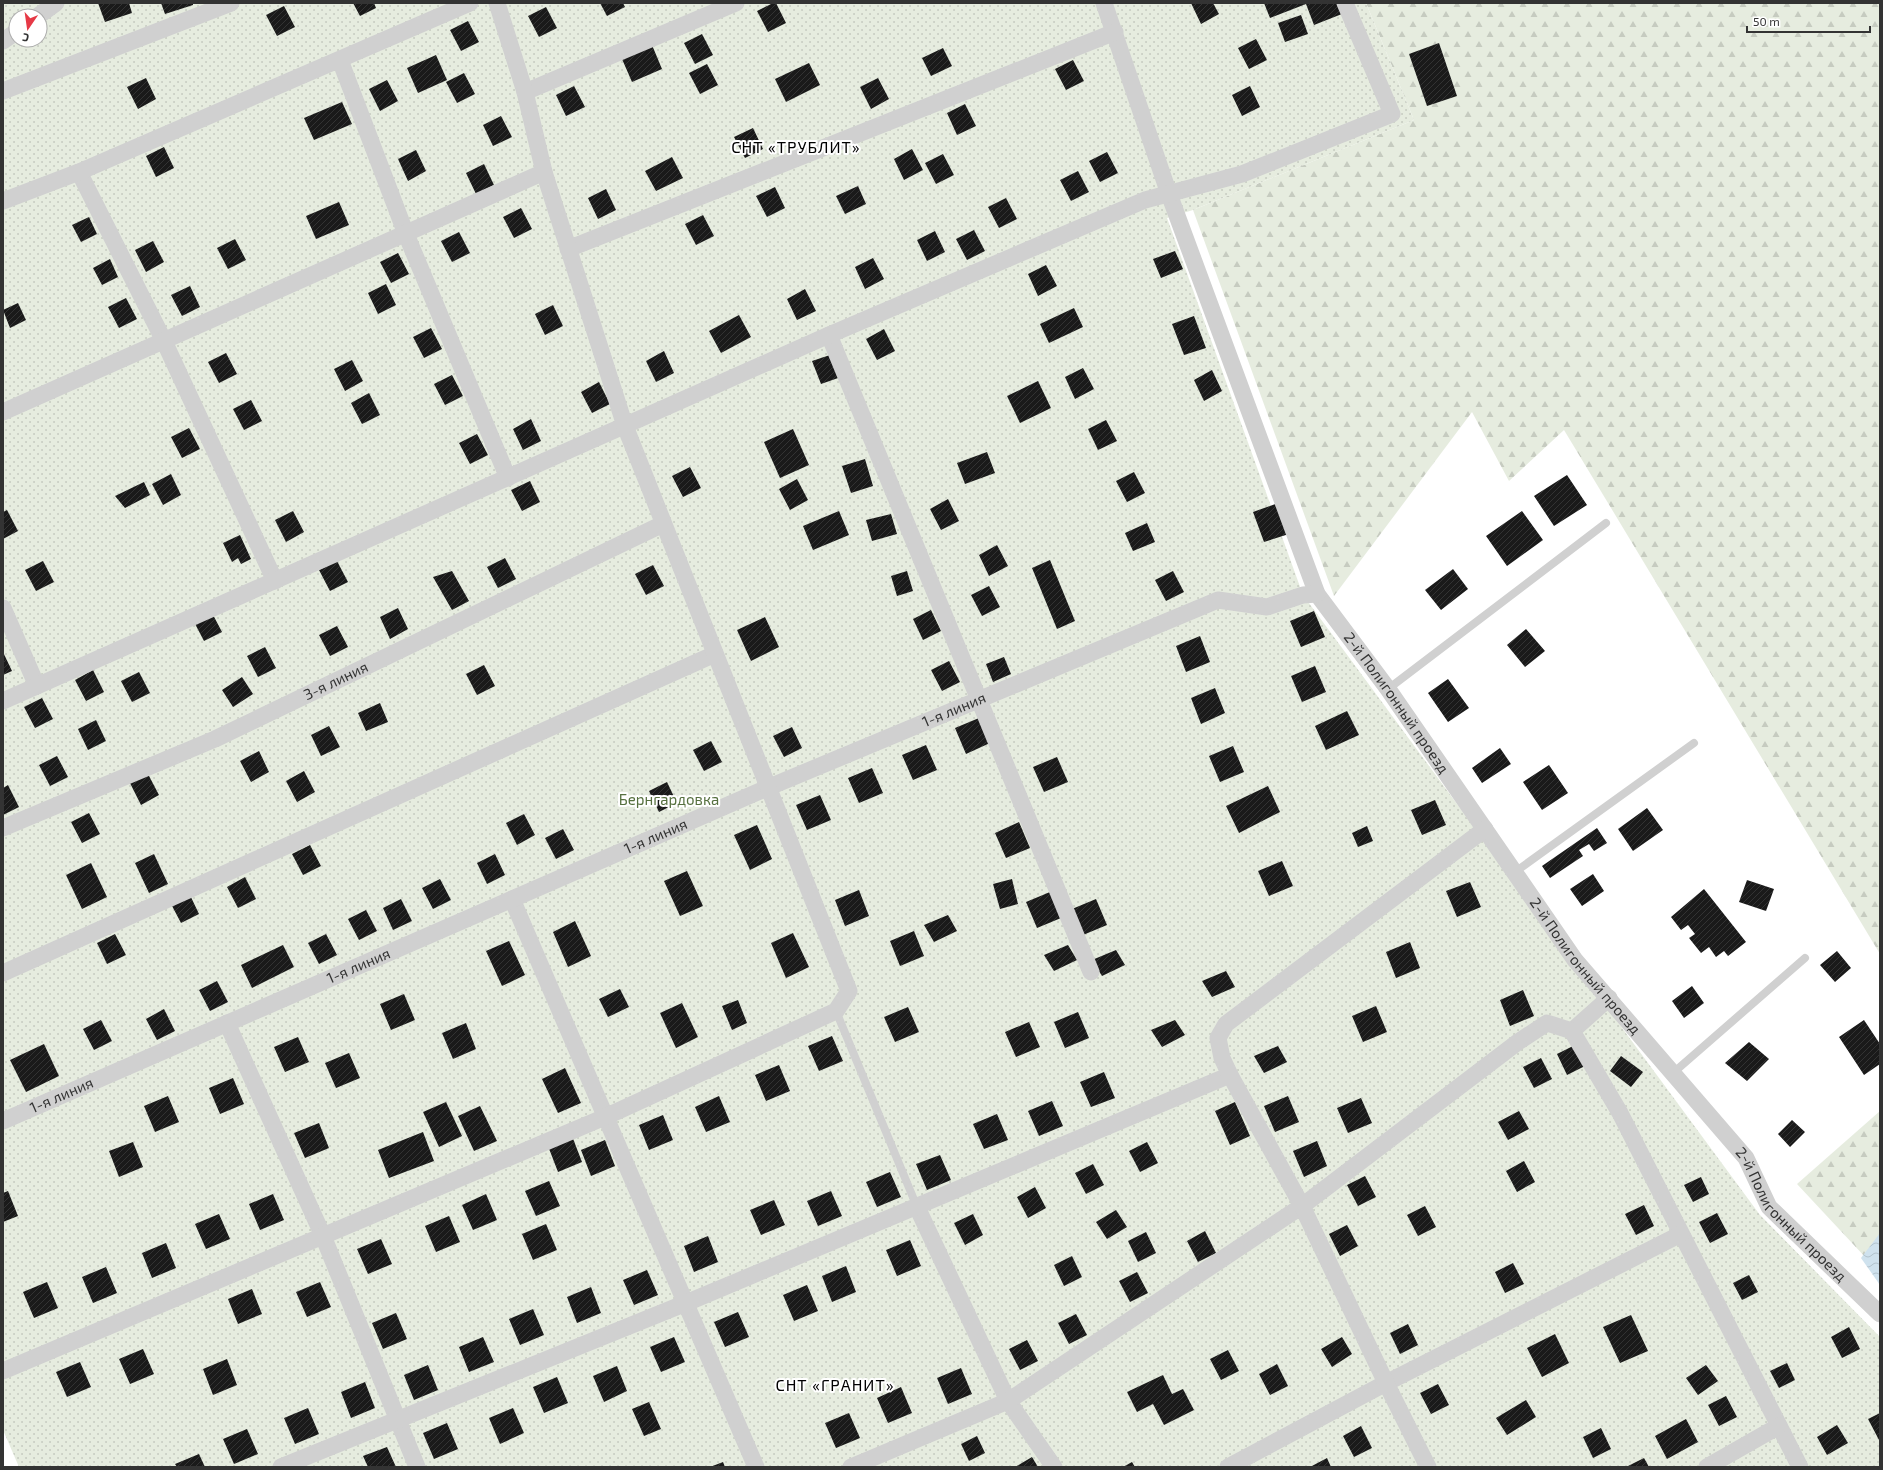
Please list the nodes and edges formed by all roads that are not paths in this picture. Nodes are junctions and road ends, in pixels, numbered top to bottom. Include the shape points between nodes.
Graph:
1 (231, 3) edge
2 (470, 3) edge
3 (497, 3) edge
4 (736, 3) edge
5 (1104, 3) edge
6 (1345, 3) edge
7 (1115, 32) junction
8 (340, 60) junction
9 (3, 91) edge
10 (525, 92) junction
11 (79, 172) junction
12 (544, 172) junction
13 (1169, 194) junction
14 (3, 201) edge
15 (406, 234) junction
16 (568, 249) junction
17 (829, 335) junction
18 (164, 341) junction
19 (3, 412) edge
20 (625, 426) junction
21 (508, 478) junction
22 (1606, 523) dead end
23 (663, 524) junction
24 (275, 581) junction
25 (1317, 594) junction
26 (3, 608) edge
27 (715, 654) junction
28 (37, 686) junction
29 (1388, 689) junction
30 (979, 698) junction
31 (3, 701) edge
32 (1694, 743) dead end
33 (767, 788) junction
34 (3, 828) edge
35 (1485, 829) junction
36 (1515, 872) junction
37 (512, 899) junction
38 (1805, 958) dead end
39 (1091, 972) dead end
40 (3, 973) edge
41 (1609, 998) junction
42 (836, 1011) junction
43 (227, 1023) junction
44 (1572, 1031) junction
45 (1673, 1073) junction
46 (1230, 1074) junction
47 (605, 1117) junction
48 (3, 1121) edge
49 (1302, 1206) junction
50 (917, 1207) junction
51 (1681, 1234) junction
52 (323, 1236) junction
53 (686, 1303) junction
54 (1880, 1314) edge
55 (3, 1371) edge
56 (1386, 1383) junction
57 (1008, 1401) junction
58 (398, 1420) junction
59 (1779, 1426) junction
60 (281, 1467) edge
61 (417, 1467) edge
62 (756, 1467) edge
63 (851, 1467) edge
64 (1054, 1467) edge
65 (1228, 1467) edge
66 (1428, 1467) edge
67 (1707, 1467) edge
68 (1800, 1467) edge

1 - 9 street
2 - 8 street
3 - 10 street
4 - 10 street
5 - 7 street, 2-й Полигонный проезд
6 - 13 street via 1392,114 1242,174
7 - 13 street, 2-й Полигонный проезд
7 - 16 street
8 - 11 street
8 - 15 street
10 - 12 street
11 - 14 street
11 - 18 street
12 - 15 street
12 - 16 street
13 - 17 street via 1145,200
13 - 25 street, 2-й Полигонный проезд
15 - 18 street
15 - 21 street
16 - 20 street
17 - 20 street
17 - 30 street
18 - 19 street
18 - 24 street
20 - 21 street
20 - 23 street
21 - 24 street
22 - 29 lane
23 - 27 street
23 - 34 street, 3-я линия via 215,739
24 - 28 street
25 - 29 street, 2-й Полигонный проезд
25 - 30 street, 1-я линия via 1267,607 1218,600
26 - 28 street
27 - 33 street
27 - 40 street
28 - 31 street
29 - 35 street, 2-й Полигонный проезд
30 - 33 street, 1-я линия
30 - 39 street
32 - 36 lane
33 - 37 street, 1-я линия
33 - 42 street via 849,991
35 - 36 street, 2-й Полигонный проезд
35 - 46 street via 1226,1024 1218,1038 1222,1058
36 - 41 street, 2-й Полигонный проезд via 1576,960
37 - 43 street, 1-я линия
37 - 47 street
38 - 45 lane
41 - 44 street
41 - 45 street, 2-й Полигонный проезд
42 - 47 street
42 - 50 lane
43 - 48 street, 1-я линия
43 - 52 street
44 - 49 street via 1547,1023 1518,1042
44 - 51 street via 1620,1112
45 - 54 street, 2-й Полигонный проезд via 1746,1158 1769,1207
46 - 49 street
46 - 50 street
47 - 52 street
47 - 53 street
49 - 56 street
49 - 57 street
50 - 53 street
50 - 57 street
51 - 56 street
51 - 59 street
52 - 55 street
52 - 58 street
53 - 58 street
53 - 62 street
56 - 65 street
56 - 66 street
57 - 63 street
57 - 64 street
58 - 60 street
58 - 61 street
59 - 67 street
59 - 68 street

